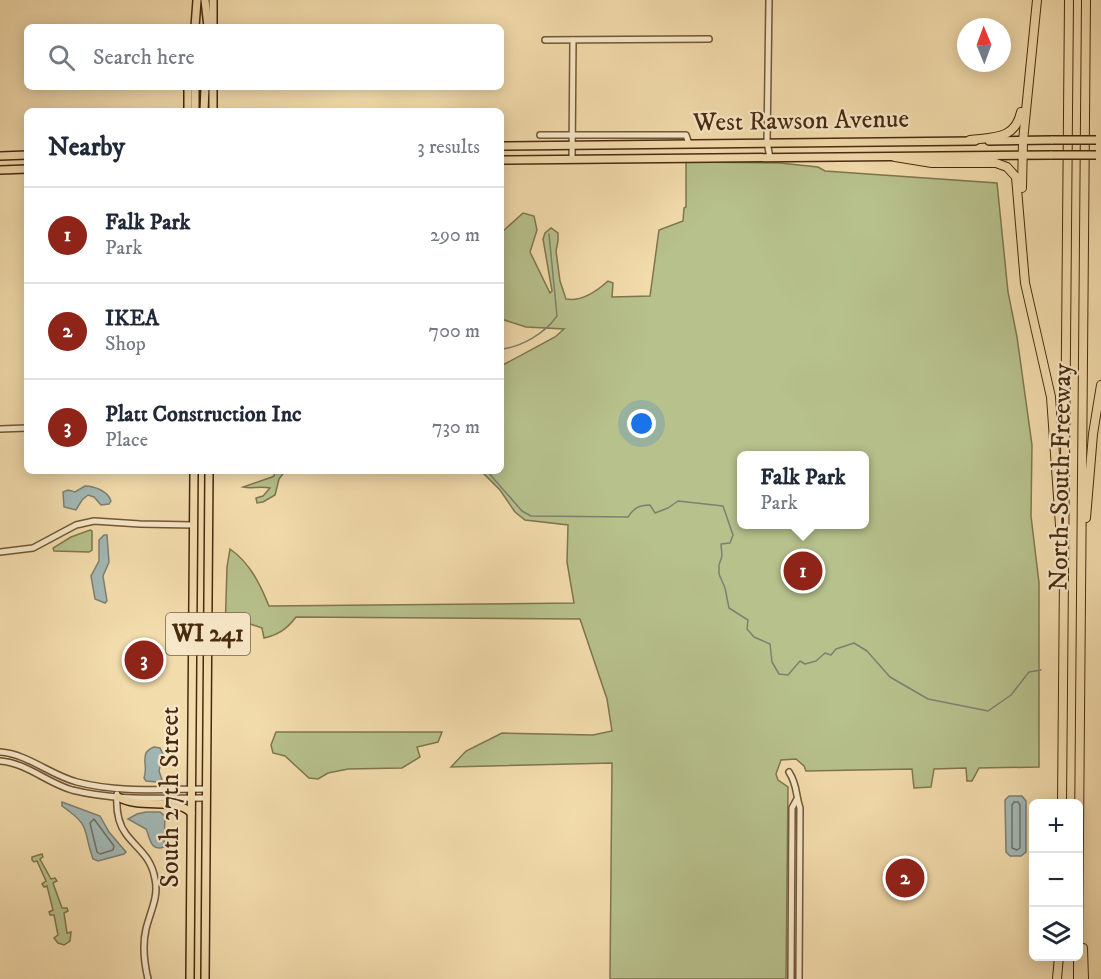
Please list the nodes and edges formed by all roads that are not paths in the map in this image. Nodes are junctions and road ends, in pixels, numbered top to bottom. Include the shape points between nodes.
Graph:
1 (197, 0) edge
2 (205, 0) edge
3 (213, 0) edge
4 (768, 0) edge
5 (1037, 0) edge
6 (1069, 0) edge
7 (1086, 0) edge
8 (197, 11) junction
9 (195, 24) edge
10 (200, 24) edge
11 (208, 24) edge
12 (213, 24) edge
13 (709, 39) dead end
14 (545, 40) dead end
15 (573, 40) junction
16 (1028, 81) junction
17 (188, 90) edge
18 (195, 90) edge
19 (204, 90) edge
20 (213, 90) edge
21 (188, 108) edge
22 (195, 108) edge
23 (204, 108) edge
24 (213, 108) edge
25 (540, 135) dead end
26 (572, 135) junction
27 (1098, 140) edge
28 (970, 141) junction
29 (1023, 141) junction
30 (767, 142) junction
31 (689, 144) junction
32 (572, 145) junction
33 (504, 146) edge
34 (24, 155) edge
35 (1022, 155) junction
36 (1098, 155) edge
37 (0, 156) edge
38 (895, 157) junction
39 (770, 158) junction
40 (572, 159) junction
41 (504, 160) edge
42 (24, 169) edge
43 (0, 170) edge
44 (1021, 225) junction
45 (1101, 385) edge
46 (24, 428) edge
47 (0, 429) edge
48 (194, 474) edge
49 (209, 474) edge
50 (193, 525) junction
51 (0, 552) edge
52 (1081, 583) junction
53 (1065, 604) junction
54 (0, 752) edge
55 (0, 761) edge
56 (789, 772) dead end
57 (117, 789) junction
58 (191, 789) junction
59 (207, 789) junction
60 (118, 797) junction
61 (191, 798) junction
62 (206, 798) junction
63 (797, 799) junction
64 (1062, 799) edge
65 (191, 813) junction
66 (1079, 853) edge
67 (1081, 907) edge
68 (1060, 961) edge
69 (1078, 961) edge
70 (148, 979) edge
71 (190, 979) edge
72 (205, 979) edge
73 (790, 979) edge
74 (799, 979) edge
75 (1059, 979) edge
76 (1078, 979) edge
77 (1084, 979) edge

1 - 8 main road
2 - 11 main road
3 - 12 main road
4 - 30 street
5 - 16 highway
6 - 53 highway, North-South Freeway
7 - 52 highway, North-South Freeway
8 - 9 main road
8 - 10 main road
13 - 15 street
14 - 15 street
15 - 26 street
16 - 28 highway via 1013,130
16 - 29 highway
17 - 21 main road
18 - 22 main road
19 - 23 main road
20 - 24 main road
25 - 26 street
26 - 31 street via 686,135
26 - 32 street
27 - 29 main road, West Rawson Avenue, bridge
28 - 29 main road, West Rawson Avenue
28 - 30 main road, West Rawson Avenue
29 - 35 highway
30 - 31 main road, West Rawson Avenue
30 - 39 street
31 - 32 main road, West Rawson Avenue
32 - 33 main road, West Rawson Avenue
32 - 40 street
34 - 37 main road
35 - 36 main road, West Rawson Avenue, bridge
35 - 38 main road, West Rawson Avenue
35 - 44 highway
38 - 39 main road, West Rawson Avenue
38 - 44 highway via 932,163 1004,165 1017,182
39 - 40 main road, West Rawson Avenue
40 - 41 main road, West Rawson Avenue
42 - 43 main road
44 - 53 highway via 1025,283 1051,397
45 - 52 highway via 1093,434
46 - 47 street
48 - 50 main road, South 27th Street / WI 241
49 - 59 main road, South 27th Street / WI 241
50 - 51 street via 94,521 76,525 33,548
50 - 58 main road, South 27th Street / WI 241
52 - 66 highway, North-South Freeway
53 - 64 highway, North-South Freeway
54 - 57 street via 18,755 74,781
55 - 60 street via 17,764 71,789
56 - 63 street via 797,784
57 - 58 street
57 - 60 street
58 - 59 street
58 - 61 main road, South 27th Street / WI 241
59 - 62 main road, South 27th Street / WI 241
60 - 61 street
60 - 65 main road via 150,805 184,806
60 - 70 street via 120,824 146,856 156,882 144,941
61 - 62 street
61 - 65 main road, South 27th Street / WI 241
62 - 72 main road, South 27th Street / WI 241
63 - 73 street via 792,808
63 - 74 street
65 - 71 main road, South 27th Street / WI 241
67 - 77 highway
68 - 75 highway
69 - 76 highway, North-South Freeway

